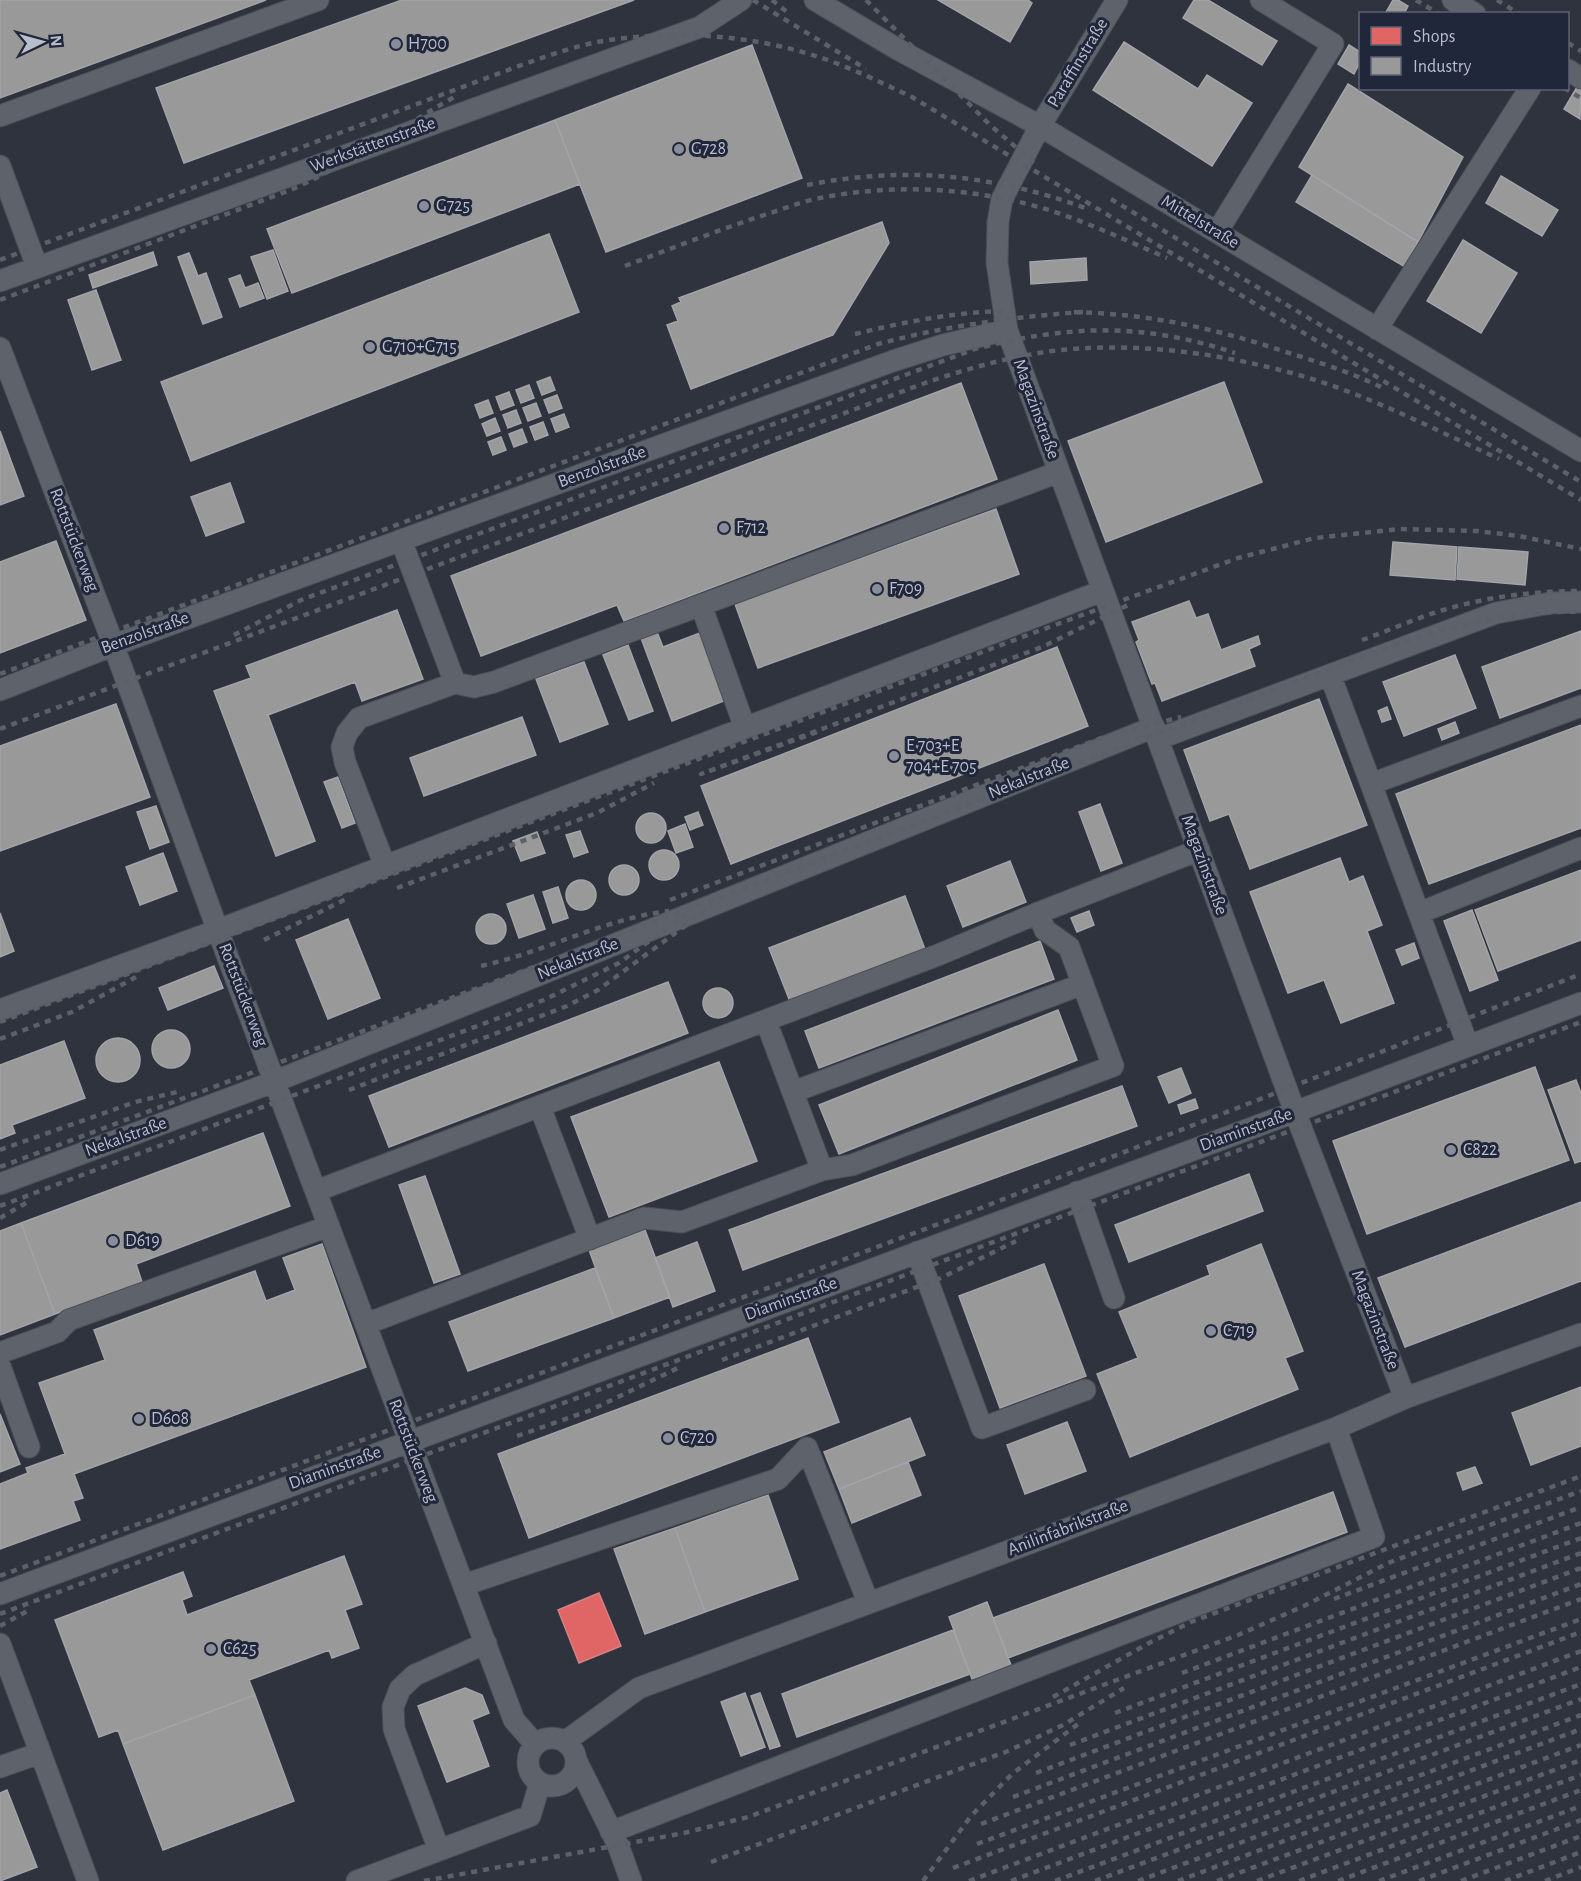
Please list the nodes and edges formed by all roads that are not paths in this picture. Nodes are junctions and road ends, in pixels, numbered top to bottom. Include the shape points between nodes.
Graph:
1 (318, 0) edge
2 (741, 0) edge
3 (815, 0) edge
4 (1116, 0) edge
5 (1261, 0) edge
6 (1453, 0) edge
7 (1472, 12) edge
8 (1529, 90) edge
9 (0, 116) edge
10 (1040, 126) junction
11 (0, 166) edge
12 (1217, 232) junction
13 (38, 267) junction
14 (0, 280) edge
15 (1377, 329) junction
16 (1007, 330) junction
17 (0, 348) edge
18 (1581, 451) edge
19 (1059, 472) junction
20 (401, 540) junction
21 (1102, 591) junction
22 (1581, 602) edge
23 (701, 605) junction
24 (114, 645) junction
25 (1330, 675) junction
26 (455, 683) junction
27 (0, 690) edge
28 (1581, 706) edge
29 (746, 728) junction
30 (1156, 733) junction
31 (1371, 784) junction
32 (1581, 848) edge
33 (1199, 850) junction
34 (385, 866) junction
35 (1038, 913) junction
36 (1419, 913) junction
37 (218, 930) junction
38 (1083, 984) junction
39 (1581, 1003) edge
40 (0, 1010) edge
41 (766, 1021) junction
42 (1468, 1046) junction
43 (276, 1081) junction
44 (793, 1092) junction
45 (540, 1107) junction
46 (1295, 1112) junction
47 (822, 1170) junction
48 (0, 1184) edge
49 (316, 1191) junction
50 (1077, 1192) junction
51 (329, 1226) junction
52 (590, 1239) junction
53 (917, 1252) junction
54 (1114, 1298) dead end
55 (366, 1324) junction
56 (1581, 1334) edge
57 (0, 1353) edge
58 (0, 1366) edge
59 (1085, 1390) dead end
60 (1405, 1398) junction
61 (1336, 1428) junction
62 (409, 1441) junction
63 (29, 1447) dead end
64 (464, 1585) junction
65 (0, 1594) edge
66 (868, 1602) junction
67 (486, 1643) junction
68 (0, 1644) edge
69 (566, 1741) junction
70 (535, 1744) junction
71 (40, 1753) junction
72 (577, 1762) junction
73 (0, 1767) edge
74 (540, 1783) junction
75 (611, 1832) junction
76 (439, 1850) junction
77 (88, 1881) edge
78 (357, 1881) edge
79 (632, 1881) edge

1 - 9 street
2 - 13 street, Werkstättenstraße via 700,27
3 - 10 street, Mittelstraße
4 - 10 street, Paraffinstraße
5 - 12 street via 1333,44
6 - 7 street
8 - 15 street
10 - 12 street, Mittelstraße
10 - 16 street via 1002,199 998,222 997,263
11 - 13 street
12 - 15 street, Mittelstraße
13 - 14 street, Werkstättenstraße
15 - 18 street, Mittelstraße
16 - 19 street, Magazinstraße
16 - 20 street, Benzolstraße via 893,361
17 - 24 street, Rottstückerweg
19 - 21 street, Magazinstraße
19 - 23 street
20 - 24 street, Benzolstraße
20 - 26 street
21 - 29 street
21 - 30 street, Magazinstraße
22 - 25 street, Nekalstraße via 1496,613
23 - 26 street via 494,682 474,687
23 - 29 street
24 - 27 street, Benzolstraße
24 - 37 street, Rottstückerweg
25 - 30 street, Nekalstraße
25 - 31 street
26 - 34 street via 359,718 347,733 342,747 345,762
28 - 31 street
29 - 34 street
30 - 33 street, Magazinstraße
30 - 43 street, Nekalstraße
31 - 36 street
32 - 36 street
33 - 35 street
33 - 46 street, Magazinstraße
34 - 37 street
35 - 38 street via 1045,930 1069,947
35 - 41 street
36 - 42 street
37 - 40 street
37 - 43 street, Rottstückerweg
38 - 44 street
38 - 47 street via 1113,1066 852,1166
39 - 42 street, Diaminstraße
41 - 44 street
41 - 45 street
42 - 46 street, Diaminstraße
43 - 48 street, Nekalstraße
43 - 49 street, Rottstückerweg
44 - 47 street
45 - 49 street
45 - 52 street
46 - 50 street, Diaminstraße
46 - 60 street, Magazinstraße
47 - 52 street via 682,1222 644,1218
49 - 51 street, Rottstückerweg
50 - 53 street, Diaminstraße
50 - 54 street
51 - 55 street, Rottstückerweg
51 - 57 street via 69,1320 57,1332
52 - 55 street
53 - 59 street via 982,1428
53 - 62 street, Diaminstraße
55 - 62 street, Rottstückerweg
56 - 60 street, Anilinfabrikstraße
58 - 63 street
60 - 61 street, Anilinfabrikstraße
61 - 66 street, Anilinfabrikstraße
61 - 75 street via 1374,1537
62 - 64 street, Rottstückerweg
62 - 65 street, Diaminstraße
64 - 66 street via 778,1479 807,1448
64 - 67 street, Rottstückerweg
66 - 69 street, Anilinfabrikstraße via 639,1688
67 - 70 street, Rottstückerweg via 514,1720
67 - 76 street via 415,1675 400,1689 393,1707 394,1729
68 - 71 street
69 - 70 street via 544,1738
69 - 72 street
70 - 74 street via 527,1765
71 - 73 street
71 - 77 street
72 - 74 street via 574,1772 560,1785
72 - 75 street
74 - 76 street via 530,1816
75 - 79 street
76 - 78 street

